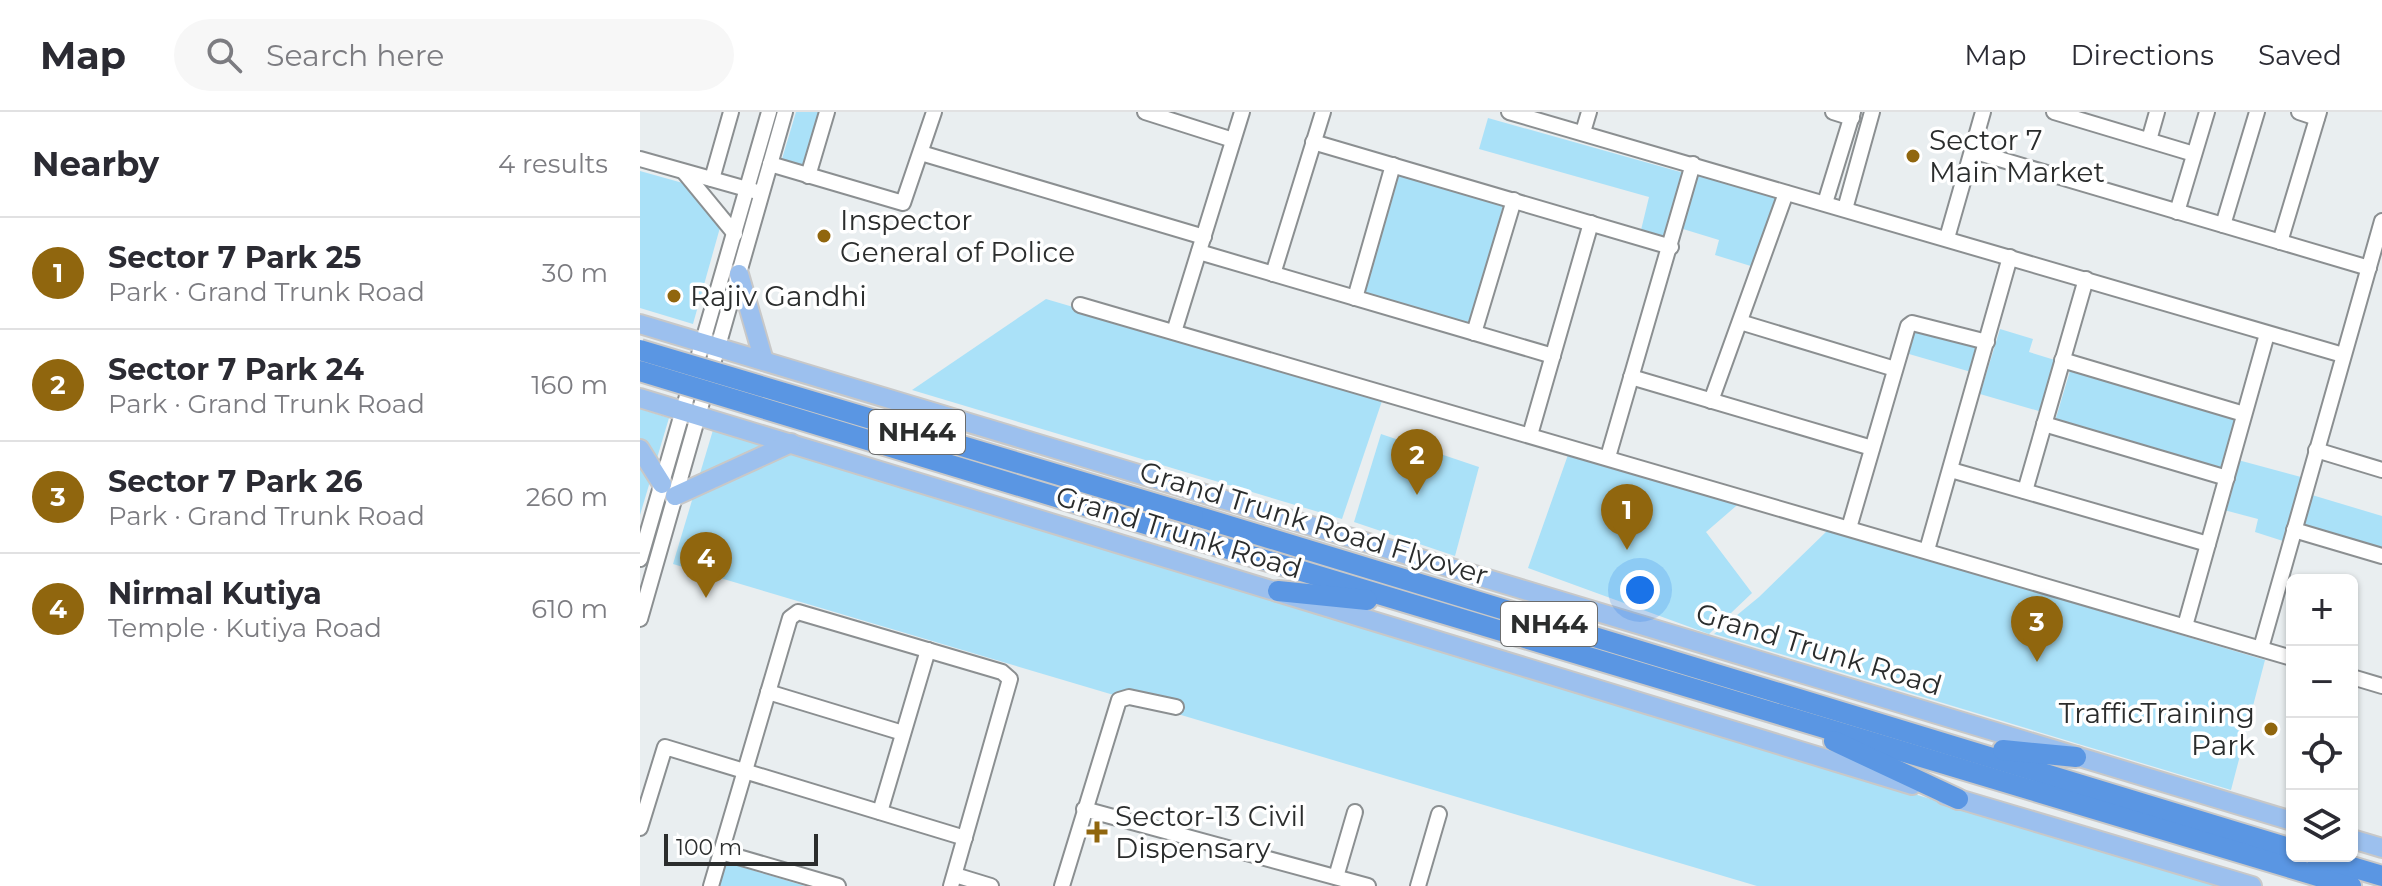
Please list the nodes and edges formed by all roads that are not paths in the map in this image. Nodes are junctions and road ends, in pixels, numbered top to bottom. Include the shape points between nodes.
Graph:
1 (731, 112) edge
2 (769, 112) edge
3 (785, 112) edge
4 (827, 112) edge
5 (934, 112) edge
6 (1148, 112) edge
7 (1242, 112) edge
8 (1323, 112) edge
9 (1512, 112) edge
10 (1589, 112) edge
11 (1833, 112) edge
12 (1872, 112) edge
13 (1983, 112) edge
14 (2054, 112) edge
15 (2157, 112) edge
16 (2207, 112) edge
17 (2257, 112) edge
18 (2299, 112) edge
19 (1853, 115) edge
20 (2318, 115) edge
21 (2094, 118) edge
22 (1583, 132) junction
23 (1233, 140) junction
24 (2149, 140) junction
25 (1313, 142) junction
26 (1972, 151) junction
27 (921, 153) junction
28 (2194, 154) junction
29 (640, 159) edge
30 (770, 164) junction
31 (1693, 164) junction
32 (1393, 165) junction
33 (683, 171) junction
34 (808, 176) junction
35 (712, 179) junction
36 (747, 189) junction
37 (1786, 193) junction
38 (762, 194) junction
39 (1514, 200) junction
40 (1825, 203) junction
41 (1845, 209) junction
42 (2177, 212) junction
43 (2382, 221) edge
44 (1591, 223) junction
45 (2223, 225) junction
46 (735, 234) junction
47 (1947, 238) junction
48 (2280, 242) junction
49 (1201, 244) junction
50 (1671, 247) junction
51 (2010, 257) junction
52 (2369, 268) junction
53 (1273, 274) junction
54 (2086, 279) junction
55 (737, 280) junction
56 (720, 282) junction
57 (1355, 298) junction
58 (1080, 305) dead end
59 (1740, 322) junction
60 (640, 324) edge
61 (1174, 332) junction
62 (1474, 333) junction
63 (2267, 334) junction
64 (1987, 342) junction
65 (710, 345) junction
66 (640, 350) edge
67 (2343, 355) junction
68 (1553, 356) junction
69 (2062, 360) junction
70 (764, 361) junction
71 (1895, 369) junction
72 (640, 371) edge
73 (1631, 377) junction
74 (640, 398) edge
75 (1711, 401) junction
76 (691, 413) junction
77 (2244, 414) junction
78 (2044, 424) junction
79 (1530, 435) junction
80 (791, 443) junction
81 (1872, 448) junction
82 (640, 449) edge
83 (2316, 450) junction
84 (671, 452) junction
85 (687, 457) junction
86 (1608, 457) junction
87 (1951, 470) junction
88 (2382, 470) edge
89 (2227, 478) junction
90 (668, 490) junction
91 (2025, 491) junction
92 (1849, 528) junction
93 (2294, 530) junction
94 (2208, 544) junction
95 (1927, 550) junction
96 (2382, 556) edge
97 (640, 560) edge
98 (655, 566) junction
99 (1278, 591) junction
100 (1410, 604) junction
101 (640, 619) edge
102 (2185, 626) junction
103 (2261, 648) junction
104 (928, 650) junction
105 (2286, 656) edge
106 (2358, 679) edge
107 (2382, 686) edge
108 (768, 692) junction
109 (1176, 707) dead end
110 (1799, 720) junction
111 (1905, 732) junction
112 (903, 733) junction
113 (2076, 757) junction
114 (745, 771) junction
115 (1958, 799) junction
116 (1084, 809) junction
117 (880, 812) junction
118 (1355, 812) dead end
119 (1439, 814) dead end
120 (2286, 819) edge
121 (640, 828) edge
122 (965, 838) junction
123 (2358, 841) edge
124 (2286, 847) edge
125 (2382, 848) edge
126 (721, 852) junction
127 (2335, 862) edge
128 (2382, 876) edge
129 (1336, 877) junction
130 (953, 881) edge
131 (711, 886) edge
132 (838, 886) edge
133 (991, 886) edge
134 (1062, 886) edge
135 (1368, 886) edge
136 (1418, 886) edge
137 (2252, 886) edge
138 (2351, 886) edge

1 - 35 street
2 - 36 street
3 - 30 street
4 - 34 street
5 - 27 street
6 - 23 street
7 - 23 street
8 - 25 street
9 - 22 street
10 - 22 street
11 - 19 street
12 - 41 street
13 - 26 street
14 - 21 street
15 - 24 street
16 - 28 street
17 - 45 street
18 - 20 street
19 - 40 street
20 - 48 street
21 - 24 street
22 - 31 street
23 - 49 street
24 - 28 street
25 - 32 street
25 - 53 street
26 - 42 street
26 - 47 street
27 - 34 street via 903,203
27 - 49 street
28 - 42 street
29 - 33 street
30 - 34 street
30 - 38 street
31 - 37 street
31 - 50 street
32 - 39 street
32 - 57 street
33 - 35 street
33 - 46 street
35 - 36 street
36 - 38 street
36 - 46 street
37 - 40 street
37 - 59 street
38 - 55 street
39 - 44 street
39 - 62 street
40 - 41 street
41 - 47 street
42 - 45 street
43 - 52 street
44 - 50 street
44 - 68 street
45 - 48 street
46 - 56 street
47 - 51 street
48 - 52 street
49 - 53 street
49 - 61 street
50 - 73 street
51 - 54 street
51 - 64 street
52 - 67 street
53 - 57 street
54 - 63 street
54 - 69 street
55 - 56 street
55 - 65 street
55 - 70 main road
56 - 65 street
57 - 62 street
58 - 61 street
59 - 71 street
59 - 75 street
60 - 65 main road, Grand Trunk Road
61 - 79 street
62 - 68 street
63 - 67 street
63 - 77 street
64 - 71 street via 1909,324
64 - 87 street
65 - 70 main road, Grand Trunk Road
65 - 76 street
66 - 111 highway, Grand Trunk Road Flyover / NH44, bridge
67 - 83 street
68 - 79 street
69 - 77 street
69 - 78 street
70 - 113 main road, Grand Trunk Road
71 - 81 street
72 - 100 highway, Grand Trunk Road Flyover / NH44, bridge
73 - 75 street
73 - 86 street
74 - 76 main road, Grand Trunk Road
75 - 81 street
76 - 80 main road, Grand Trunk Road
76 - 84 street
76 - 85 street
77 - 89 street
78 - 89 street
78 - 91 street
79 - 86 street
80 - 90 main road
80 - 99 main road, Grand Trunk Road
81 - 92 street
82 - 90 main road
83 - 88 street
83 - 93 street
84 - 85 street
84 - 90 street
85 - 90 street
86 - 92 street
87 - 91 street
87 - 95 street
89 - 94 street
90 - 97 street
90 - 98 street
91 - 94 street
92 - 95 street
93 - 96 street
93 - 103 street
94 - 102 street
95 - 102 street
97 - 98 street
98 - 101 street
99 - 100 highway
99 - 115 main road, Grand Trunk Road
100 - 110 highway, NH44
102 - 103 street
103 - 105 street
104 - 108 street via 793,613
104 - 112 street
104 - 122 street via 1010,679
106 - 107 street
108 - 112 street
108 - 114 street
109 - 116 street via 1129,697 1119,700
110 - 115 highway
110 - 138 highway, NH44
111 - 113 highway via 2022,754
111 - 124 highway, Grand Trunk Road Flyover / NH44
112 - 117 street
113 - 120 main road, Grand Trunk Road
114 - 117 street
114 - 121 street via 665,747
114 - 126 street
115 - 137 main road, Grand Trunk Road
116 - 129 street
116 - 134 street
117 - 122 street
118 - 129 street
119 - 136 street
122 - 130 street
123 - 125 main road
126 - 131 street
126 - 132 street
127 - 128 highway
129 - 135 street
130 - 133 street

